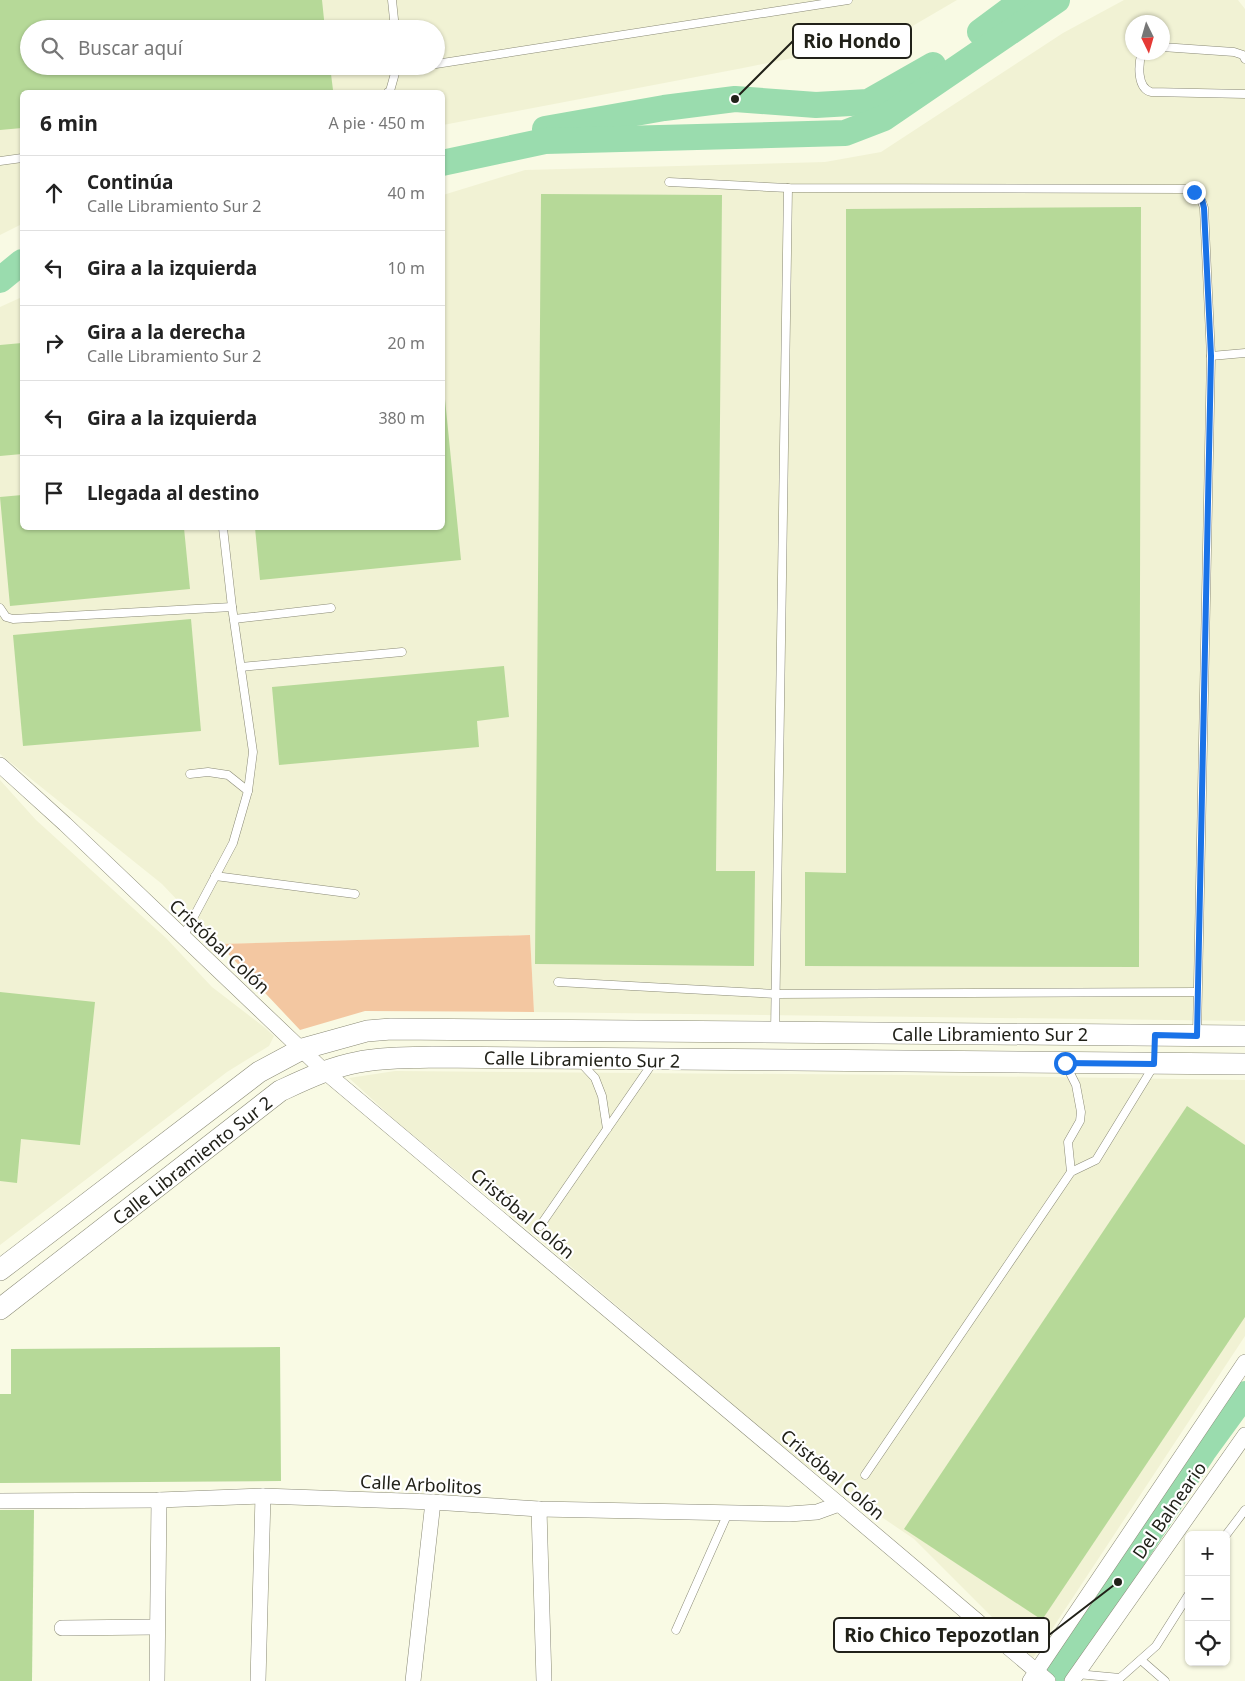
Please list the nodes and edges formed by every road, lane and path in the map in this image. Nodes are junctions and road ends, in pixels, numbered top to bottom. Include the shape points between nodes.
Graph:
1 (392, 0) edge
2 (848, 0) edge
3 (394, 20) edge
4 (1170, 48) edge
5 (1245, 59) edge
6 (1142, 60) edge
7 (445, 63) edge
8 (394, 75) edge
9 (390, 90) edge
10 (1245, 94) edge
11 (20, 158) edge
12 (0, 161) edge
13 (669, 182) dead end
14 (788, 188) junction
15 (1245, 353) edge
16 (1211, 356) junction
17 (223, 530) edge
18 (232, 607) junction
19 (0, 608) edge
20 (331, 608) dead end
21 (234, 620) junction
22 (402, 652) dead end
23 (241, 667) junction
24 (0, 765) edge
25 (190, 774) dead end
26 (248, 790) junction
27 (215, 876) junction
28 (355, 894) dead end
29 (183, 937) junction
30 (558, 982) dead end
31 (1197, 992) junction
32 (776, 994) junction
33 (521, 1030) junction
34 (775, 1032) junction
35 (1155, 1035) junction
36 (1197, 1036) junction
37 (1245, 1036) edge
38 (302, 1049) junction
39 (521, 1058) junction
40 (576, 1058) junction
41 (656, 1059) junction
42 (775, 1060) junction
43 (1065, 1063) junction
44 (1154, 1064) junction
45 (1197, 1064) junction
46 (1245, 1064) edge
47 (324, 1071) junction
48 (607, 1129) junction
49 (1071, 1172) junction
50 (540, 1226) dead end
51 (0, 1271) edge
52 (20, 1294) junction
53 (0, 1309) edge
54 (1245, 1362) edge
55 (1245, 1435) edge
56 (865, 1475) dead end
57 (262, 1496) junction
58 (159, 1500) junction
59 (0, 1501) edge
60 (433, 1502) junction
61 (839, 1504) junction
62 (539, 1510) junction
63 (1245, 1510) edge
64 (728, 1512) junction
65 (1229, 1531) edge
66 (1185, 1600) edge
67 (157, 1627) junction
68 (62, 1628) dead end
69 (676, 1630) dead end
70 (1140, 1660) junction
71 (1074, 1677) edge
72 (1040, 1678) edge
73 (157, 1681) edge
74 (258, 1681) edge
75 (413, 1681) edge
76 (544, 1681) edge
77 (1165, 1681) edge

1 - 3 lane
2 - 7 lane
4 - 5 lane via 1234,52
6 - 10 lane via 1142,86 1151,92
8 - 9 lane
11 - 12 lane
13 - 14 lane
14 - 16 lane via 1185,189 1194,192 1202,199 1204,208
14 - 32 lane
15 - 16 lane
16 - 31 lane
17 - 18 lane
18 - 19 lane via 13,619 6,617
18 - 21 lane
20 - 21 lane
21 - 23 lane
22 - 23 lane
23 - 26 lane via 253,752
24 - 29 street, Cristóbal Colón
25 - 26 lane via 228,775
26 - 27 lane via 233,843
27 - 28 lane
27 - 29 lane
29 - 38 street, Cristóbal Colón
30 - 32 lane
31 - 32 lane
31 - 36 lane
32 - 34 lane
33 - 34 main road, Calle Libramiento Sur 2
33 - 38 main road, Calle Libramiento Sur 2 via 375,1030
33 - 39 main road
34 - 35 main road, Calle Libramiento Sur 2
34 - 42 main road
35 - 36 main road, Calle Libramiento Sur 2
35 - 44 main road
36 - 37 main road, Calle Libramiento Sur 2
36 - 45 main road
38 - 47 street, Cristóbal Colón
38 - 51 main road, Calle Libramiento Sur 2 via 259,1072
39 - 40 main road, Calle Libramiento Sur 2
39 - 47 main road, Calle Libramiento Sur 2 via 383,1059
40 - 41 main road, Calle Libramiento Sur 2
40 - 48 lane via 595,1078 602,1096
41 - 42 main road, Calle Libramiento Sur 2
41 - 48 lane
42 - 43 main road, Calle Libramiento Sur 2
43 - 44 main road, Calle Libramiento Sur 2
43 - 49 lane via 1076,1085 1081,1112 1080,1121 1068,1142
44 - 45 main road, Calle Libramiento Sur 2
44 - 49 lane via 1096,1160
45 - 46 main road, Calle Libramiento Sur 2
47 - 52 main road, Calle Libramiento Sur 2 via 280,1091
47 - 61 street, Cristóbal Colón
48 - 50 lane
49 - 56 lane
51 - 52 main road
52 - 53 main road, Calle Libramiento Sur 2
54 - 72 street
55 - 71 street, Del Balneario
57 - 58 street, Calle Arbolitos
57 - 60 street, Calle Arbolitos
57 - 74 street
58 - 59 street, Calle Arbolitos
58 - 67 street
60 - 62 street, Calle Arbolitos
60 - 75 street
61 - 64 street, Calle Arbolitos via 817,1512
61 - 72 street, Cristóbal Colón
62 - 64 street, Calle Arbolitos
62 - 76 street
63 - 65 lane
64 - 69 lane
66 - 70 lane via 1156,1646
67 - 68 street
67 - 73 street
70 - 71 lane via 1120,1678
70 - 77 lane

